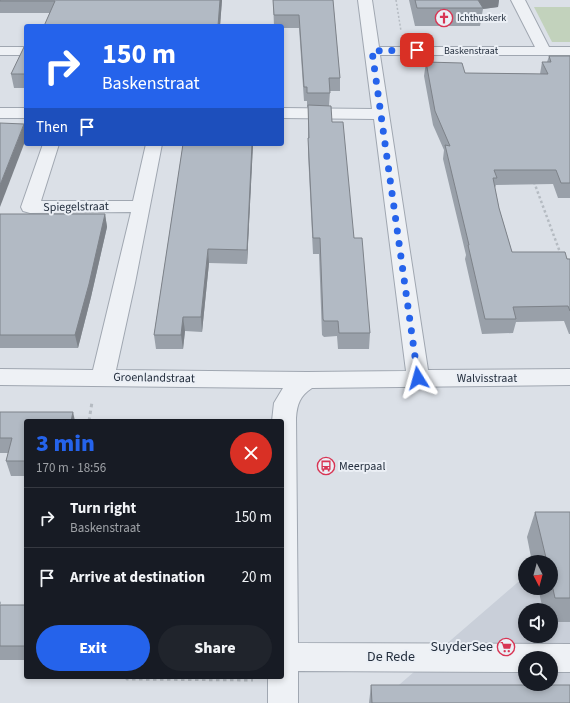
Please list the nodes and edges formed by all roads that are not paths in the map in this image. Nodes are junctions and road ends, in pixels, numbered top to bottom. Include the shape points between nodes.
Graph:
1 (365, 0) edge
2 (518, 0) edge
3 (544, 50) junction
4 (570, 50) edge
5 (0, 51) edge
6 (24, 51) edge
7 (372, 51) junction
8 (0, 113) edge
9 (24, 113) edge
10 (284, 113) edge
11 (381, 114) junction
12 (50, 146) edge
13 (154, 146) edge
14 (140, 206) junction
15 (0, 377) edge
16 (103, 377) junction
17 (570, 377) edge
18 (418, 378) junction
19 (307, 380) junction
20 (284, 436) edge
21 (570, 658) edge
22 (283, 680) edge

1 - 7 street
2 - 3 street
3 - 4 street, Baskenstraat
3 - 7 street, Baskenstraat
5 - 6 street
7 - 11 street
8 - 9 street
10 - 11 street
11 - 18 street
12 - 14 street, Spiegelstraat via 30,207
13 - 14 street
14 - 16 street
15 - 16 street, Groenlandstraat
16 - 19 street, Groenlandstraat
17 - 18 street, Walvisstraat
18 - 19 street, Walvisstraat
19 - 20 street via 290,392 285,406
21 - 22 street, De Rede

